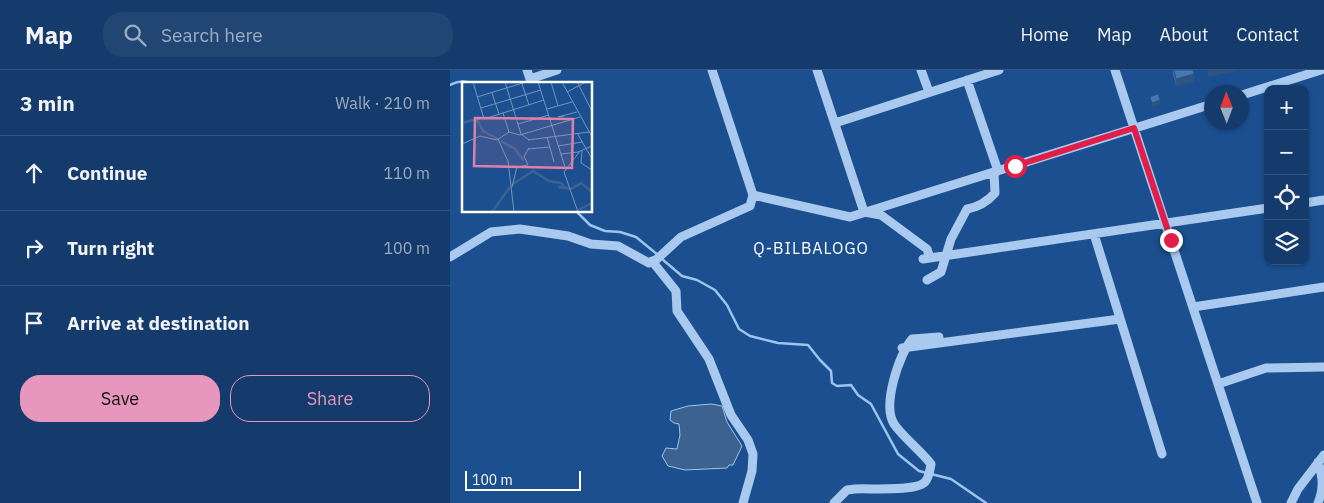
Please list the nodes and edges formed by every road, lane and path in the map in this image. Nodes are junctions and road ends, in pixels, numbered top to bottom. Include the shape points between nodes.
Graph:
1 (527, 70) edge
2 (557, 70) edge
3 (712, 70) edge
4 (818, 70) edge
5 (922, 70) edge
6 (999, 70) edge
7 (1115, 70) edge
8 (1321, 70) edge
9 (967, 80) junction
10 (929, 92) junction
11 (1249, 93) edge
12 (1204, 106) edge
13 (835, 123) junction
14 (1134, 128) junction
15 (996, 171) junction
16 (753, 195) junction
17 (1324, 200) edge
18 (1309, 202) edge
19 (1264, 209) edge
20 (864, 212) junction
21 (1165, 224) junction
22 (1094, 234) junction
23 (947, 256) junction
24 (450, 257) edge
25 (657, 258) junction
26 (927, 280) dead end
27 (1324, 287) edge
28 (1192, 307) junction
29 (1120, 319) junction
30 (938, 337) dead end
31 (903, 348) junction
32 (1324, 367) edge
33 (1218, 384) junction
34 (1162, 454) dead end
35 (1324, 454) edge
36 (1318, 462) junction
37 (743, 503) edge
38 (834, 503) edge
39 (1257, 503) edge
40 (1291, 503) edge
41 (1318, 503) edge

1 - 2 street via 530,79
3 - 16 street
4 - 13 street
5 - 10 street
6 - 9 street
7 - 14 street
8 - 11 street
9 - 10 street
9 - 15 street
10 - 13 street
12 - 14 street
13 - 20 street
14 - 15 street
14 - 21 street
15 - 20 street
15 - 23 street via 995,193 977,207 967,209 951,239
16 - 20 street via 850,217
16 - 25 street via 750,206 681,237
17 - 18 street
19 - 21 street
20 - 23 street via 881,215 927,249 926,259
21 - 22 street
21 - 28 street
22 - 23 street
22 - 29 street
23 - 26 street via 941,272
24 - 25 street via 491,232 520,229 568,236 591,244 618,246 649,263
25 - 37 street via 676,291 677,311 709,359 731,415 748,440 752,471
27 - 28 street
28 - 33 street
29 - 31 street
29 - 34 street
30 - 31 street via 912,339
31 - 38 street via 889,403 893,423 931,464 926,482 911,488 855,488 847,490
32 - 33 street via 1266,368
33 - 39 street
35 - 36 street
36 - 40 street
36 - 41 street via 1323,488

